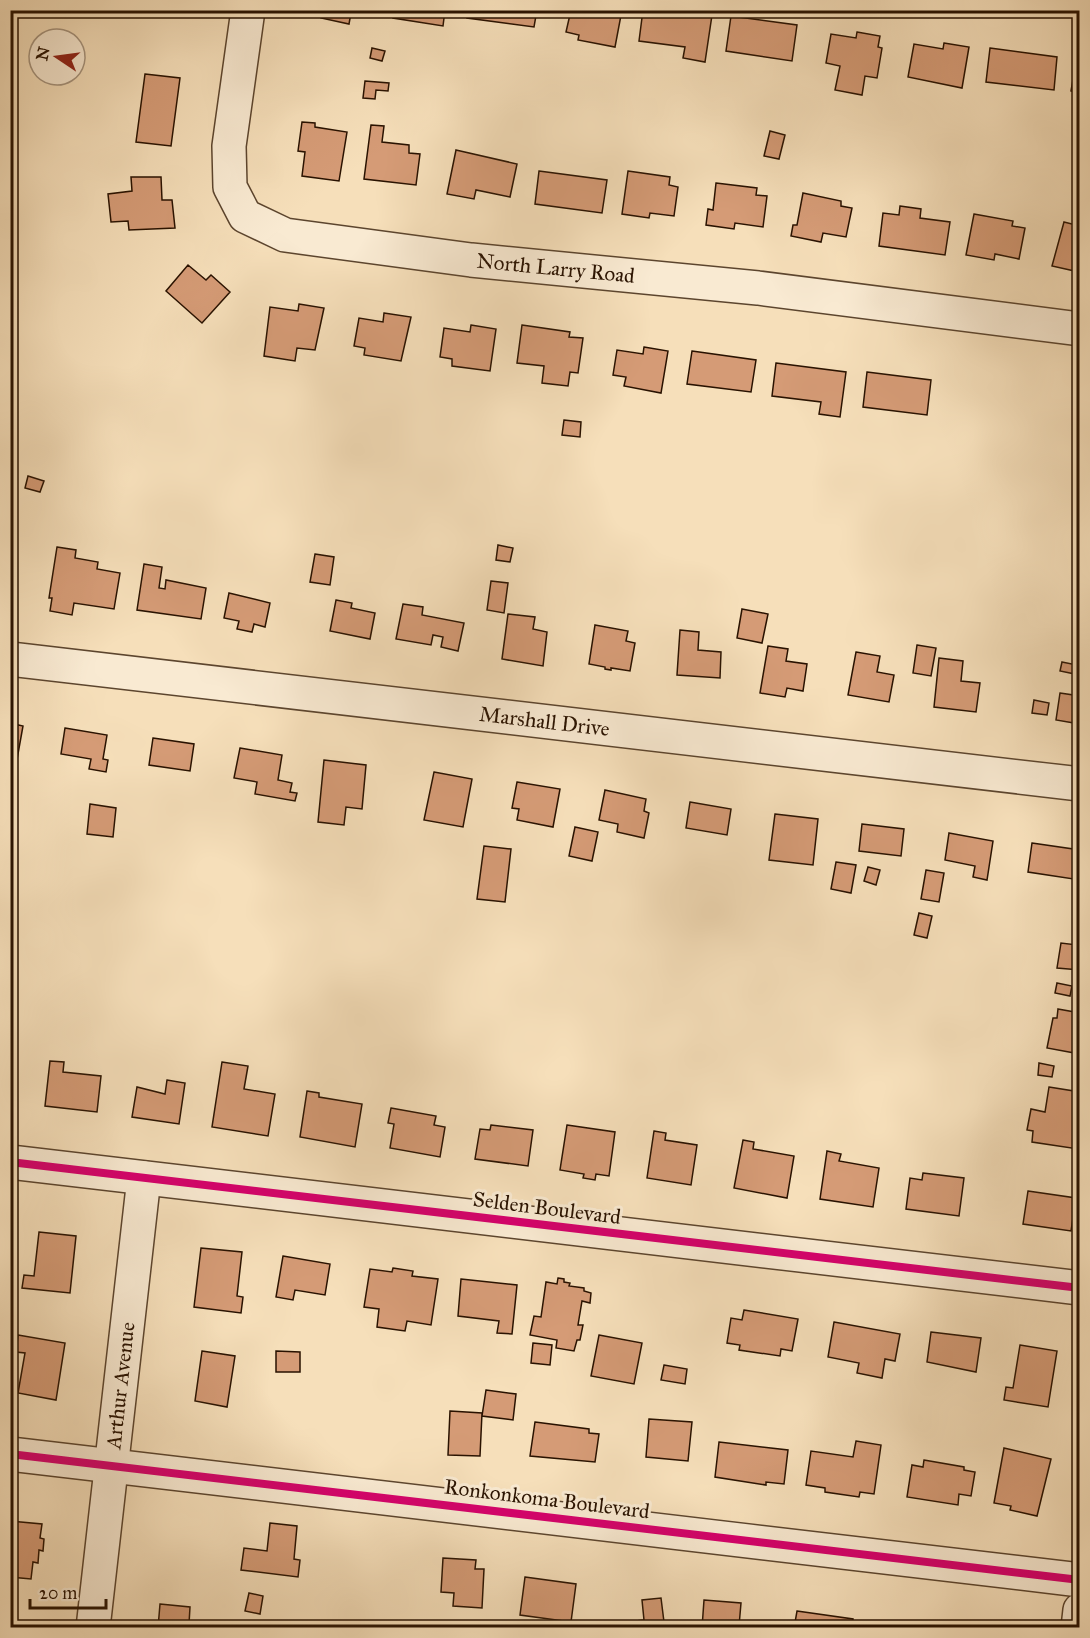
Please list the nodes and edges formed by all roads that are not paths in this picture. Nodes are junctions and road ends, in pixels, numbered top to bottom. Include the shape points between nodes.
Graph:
1 (248, 10) edge
2 (1080, 329) edge
3 (10, 659) edge
4 (1080, 784) edge
5 (10, 1162) edge
6 (144, 1178) junction
7 (1080, 1288) edge
8 (10, 1454) edge
9 (112, 1466) junction
10 (1080, 1580) edge
11 (1080, 1610) edge
12 (93, 1628) edge
13 (1077, 1628) edge

1 - 2 street, North Larry Road via 228,146 230,187 245,216 285,235
3 - 4 street, Marshall Drive
5 - 6 street, Selden Boulevard
6 - 7 street, Selden Boulevard
6 - 9 street, Arthur Avenue
8 - 9 street, Ronkonkoma Boulevard
9 - 10 street, Ronkonkoma Boulevard
9 - 12 street, Arthur Avenue
11 - 13 street

